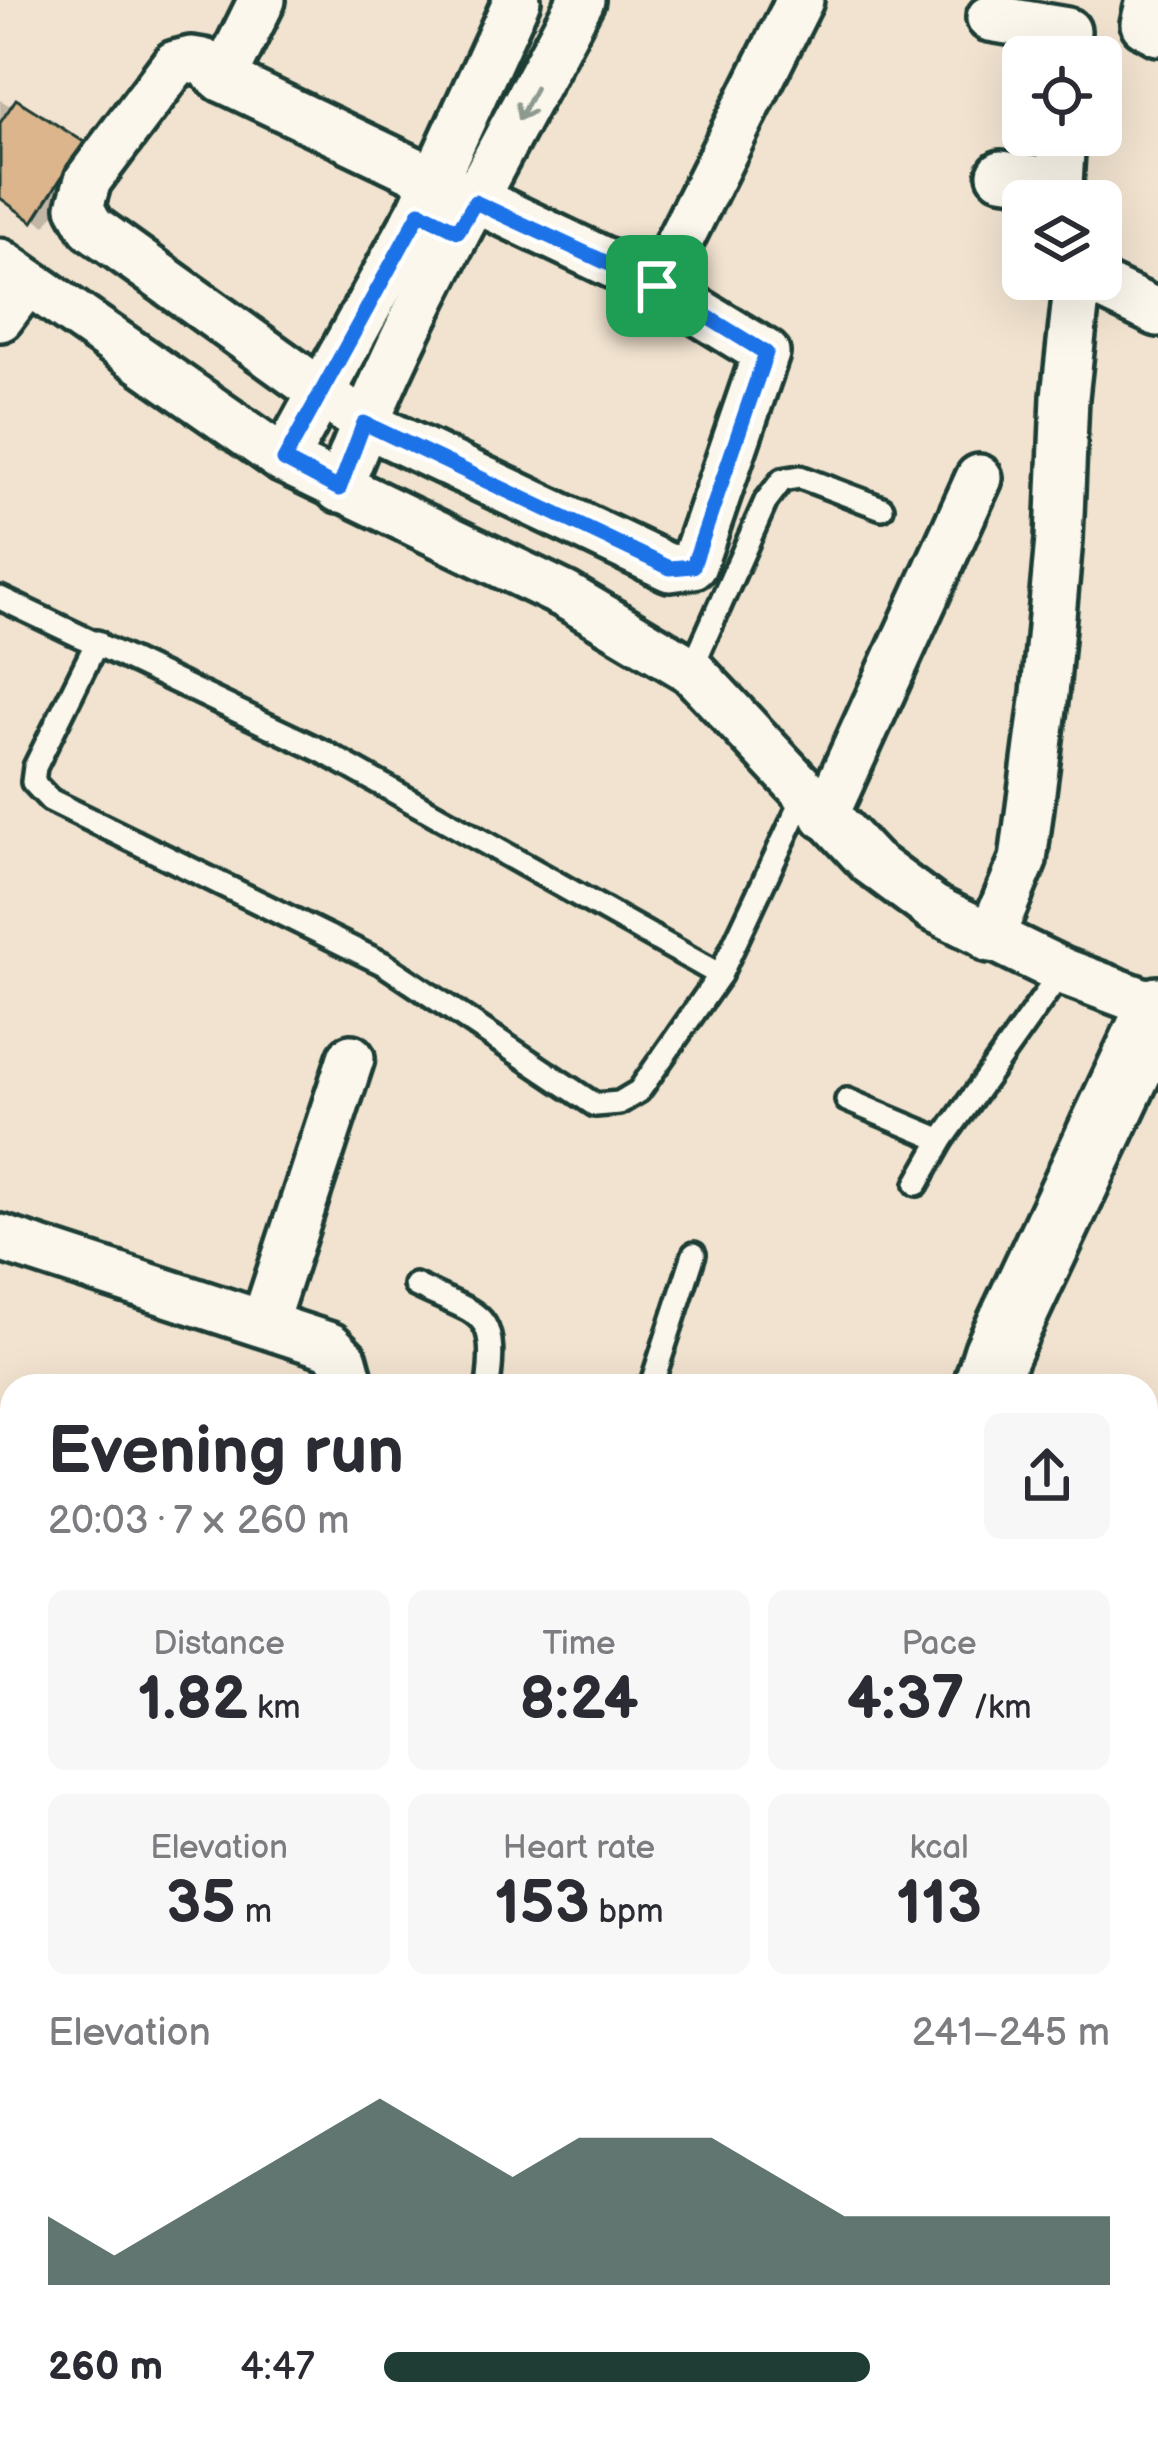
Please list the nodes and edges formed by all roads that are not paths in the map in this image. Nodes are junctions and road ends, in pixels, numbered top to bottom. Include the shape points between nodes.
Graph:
1 (262, 0) edge
2 (517, 0) edge
3 (581, 0) edge
4 (800, 0) edge
5 (1150, 0) edge
6 (990, 18) dead end
7 (1067, 29) edge
8 (1158, 32) edge
9 (223, 79) junction
10 (1001, 174) dead end
11 (1020, 180) edge
12 (447, 206) junction
13 (657, 286) junction
14 (9, 288) edge
15 (1122, 295) edge
16 (1079, 300) edge
17 (1157, 309) edge
18 (322, 396) junction
19 (364, 423) junction
20 (284, 460) junction
21 (980, 478) dead end
22 (339, 489) junction
23 (882, 508) dead end
24 (0, 598) edge
25 (97, 642) junction
26 (691, 670) junction
27 (816, 804) junction
28 (990, 939) junction
29 (1062, 971) junction
30 (720, 975) junction
31 (1158, 1008) edge
32 (351, 1058) dead end
33 (847, 1100) dead end
34 (942, 1140) junction
35 (917, 1184) dead end
36 (0, 1238) edge
37 (694, 1254) dead end
38 (415, 1285) dead end
39 (263, 1323) junction
40 (348, 1374) edge
41 (490, 1374) edge
42 (655, 1374) edge
43 (990, 1374) edge

1 - 9 street
2 - 12 street
3 -> 12 street
4 - 13 street
5 - 8 street via 1144,24
6 - 7 street
9 - 12 street
9 - 18 street via 203,62 175,64 88,181 80,207 91,227
10 - 11 street
12 - 13 street
12 - 18 street
12 - 19 street
13 - 19 street via 766,353 693,566 670,568
14 - 20 street
15 - 17 street
16 - 28 street via 1023,860
18 - 19 street
18 - 20 street
19 - 22 street
20 - 22 street
21 - 27 street
22 - 26 street via 566,595
23 - 26 lane via 800,477 782,480
24 - 25 lane
25 - 30 lane via 324,752
25 - 30 lane via 35,766 33,782 50,800 384,964 595,1105 619,1103 638,1090
26 - 27 street
27 - 28 street via 871,862
27 - 30 lane
28 - 29 street
29 - 31 street
29 - 34 lane
31 - 43 main road
32 - 39 street
33 - 34 lane
34 - 35 lane
36 - 39 street
37 - 42 lane
38 - 41 lane via 489,1329
39 - 40 street via 331,1346

